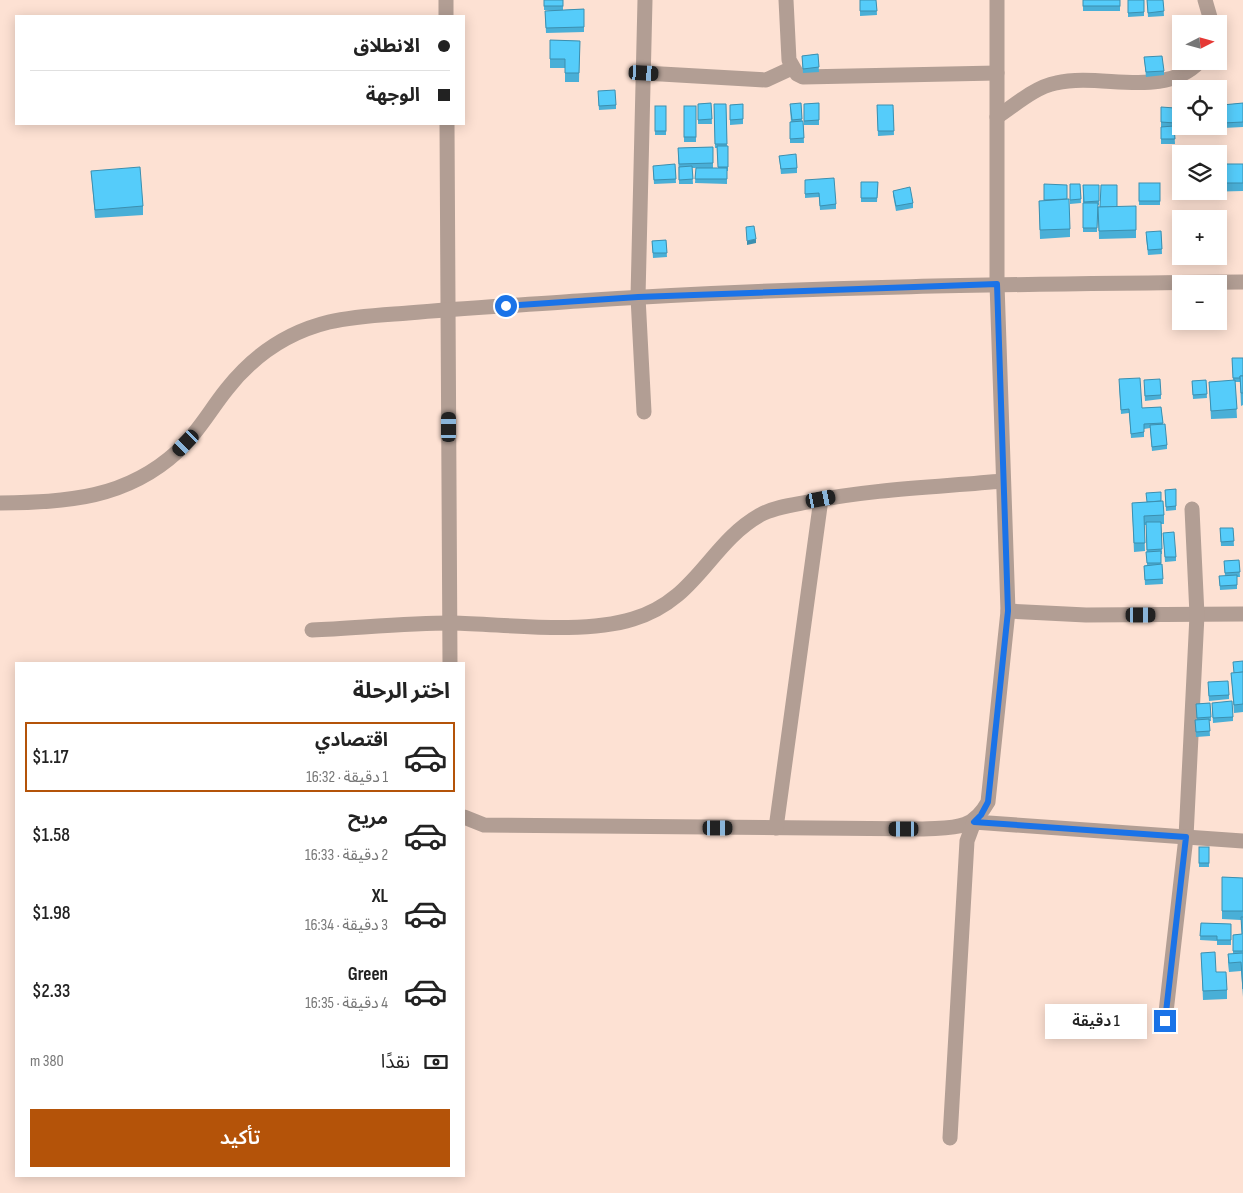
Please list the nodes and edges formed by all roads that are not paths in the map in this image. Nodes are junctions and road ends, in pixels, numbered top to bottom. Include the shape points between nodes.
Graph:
1 (446, 0) edge
2 (645, 0) edge
3 (786, 0) edge
4 (997, 0) edge
5 (1206, 0) edge
6 (446, 15) edge
7 (1210, 15) edge
8 (792, 68) junction
9 (1186, 70) edge
10 (644, 73) junction
11 (997, 73) junction
12 (997, 117) junction
13 (447, 125) edge
14 (1243, 282) edge
15 (997, 284) junction
16 (638, 297) junction
17 (449, 309) junction
18 (644, 412) dead end
19 (1003, 481) junction
20 (821, 499) junction
21 (0, 503) edge
22 (1192, 509) dead end
23 (1008, 611) junction
24 (1243, 614) edge
25 (1197, 615) junction
26 (450, 623) junction
27 (312, 630) dead end
28 (450, 662) edge
29 (465, 817) edge
30 (974, 822) junction
31 (776, 828) junction
32 (1186, 837) junction
33 (1243, 841) edge
34 (1165, 1021) dead end
35 (950, 1138) dead end

1 - 6 street
2 - 10 street
3 - 8 street
4 - 11 street
5 - 7 street
8 - 10 street via 766,80
8 - 11 street via 803,77
9 - 12 street via 1175,77 1154,82 1056,82
10 - 16 street
11 - 12 street
12 - 15 street
13 - 17 street
14 - 15 street
15 - 16 street
15 - 19 street
16 - 17 street
16 - 18 street
17 - 21 street via 331,322 291,336 255,359 239,374 196,432 176,453 128,485 72,500
17 - 26 street
19 - 20 street
19 - 23 street
20 - 26 street via 761,515 739,530 691,584 657,610 632,619 598,625 562,626
20 - 31 street
22 - 25 street
23 - 25 street
23 - 30 street via 988,802
24 - 25 street
25 - 32 street
26 - 27 street
26 - 28 street
29 - 31 street via 484,825
30 - 31 street via 961,827 923,829
30 - 32 street
30 - 35 street via 967,841
32 - 33 street
32 - 34 street

